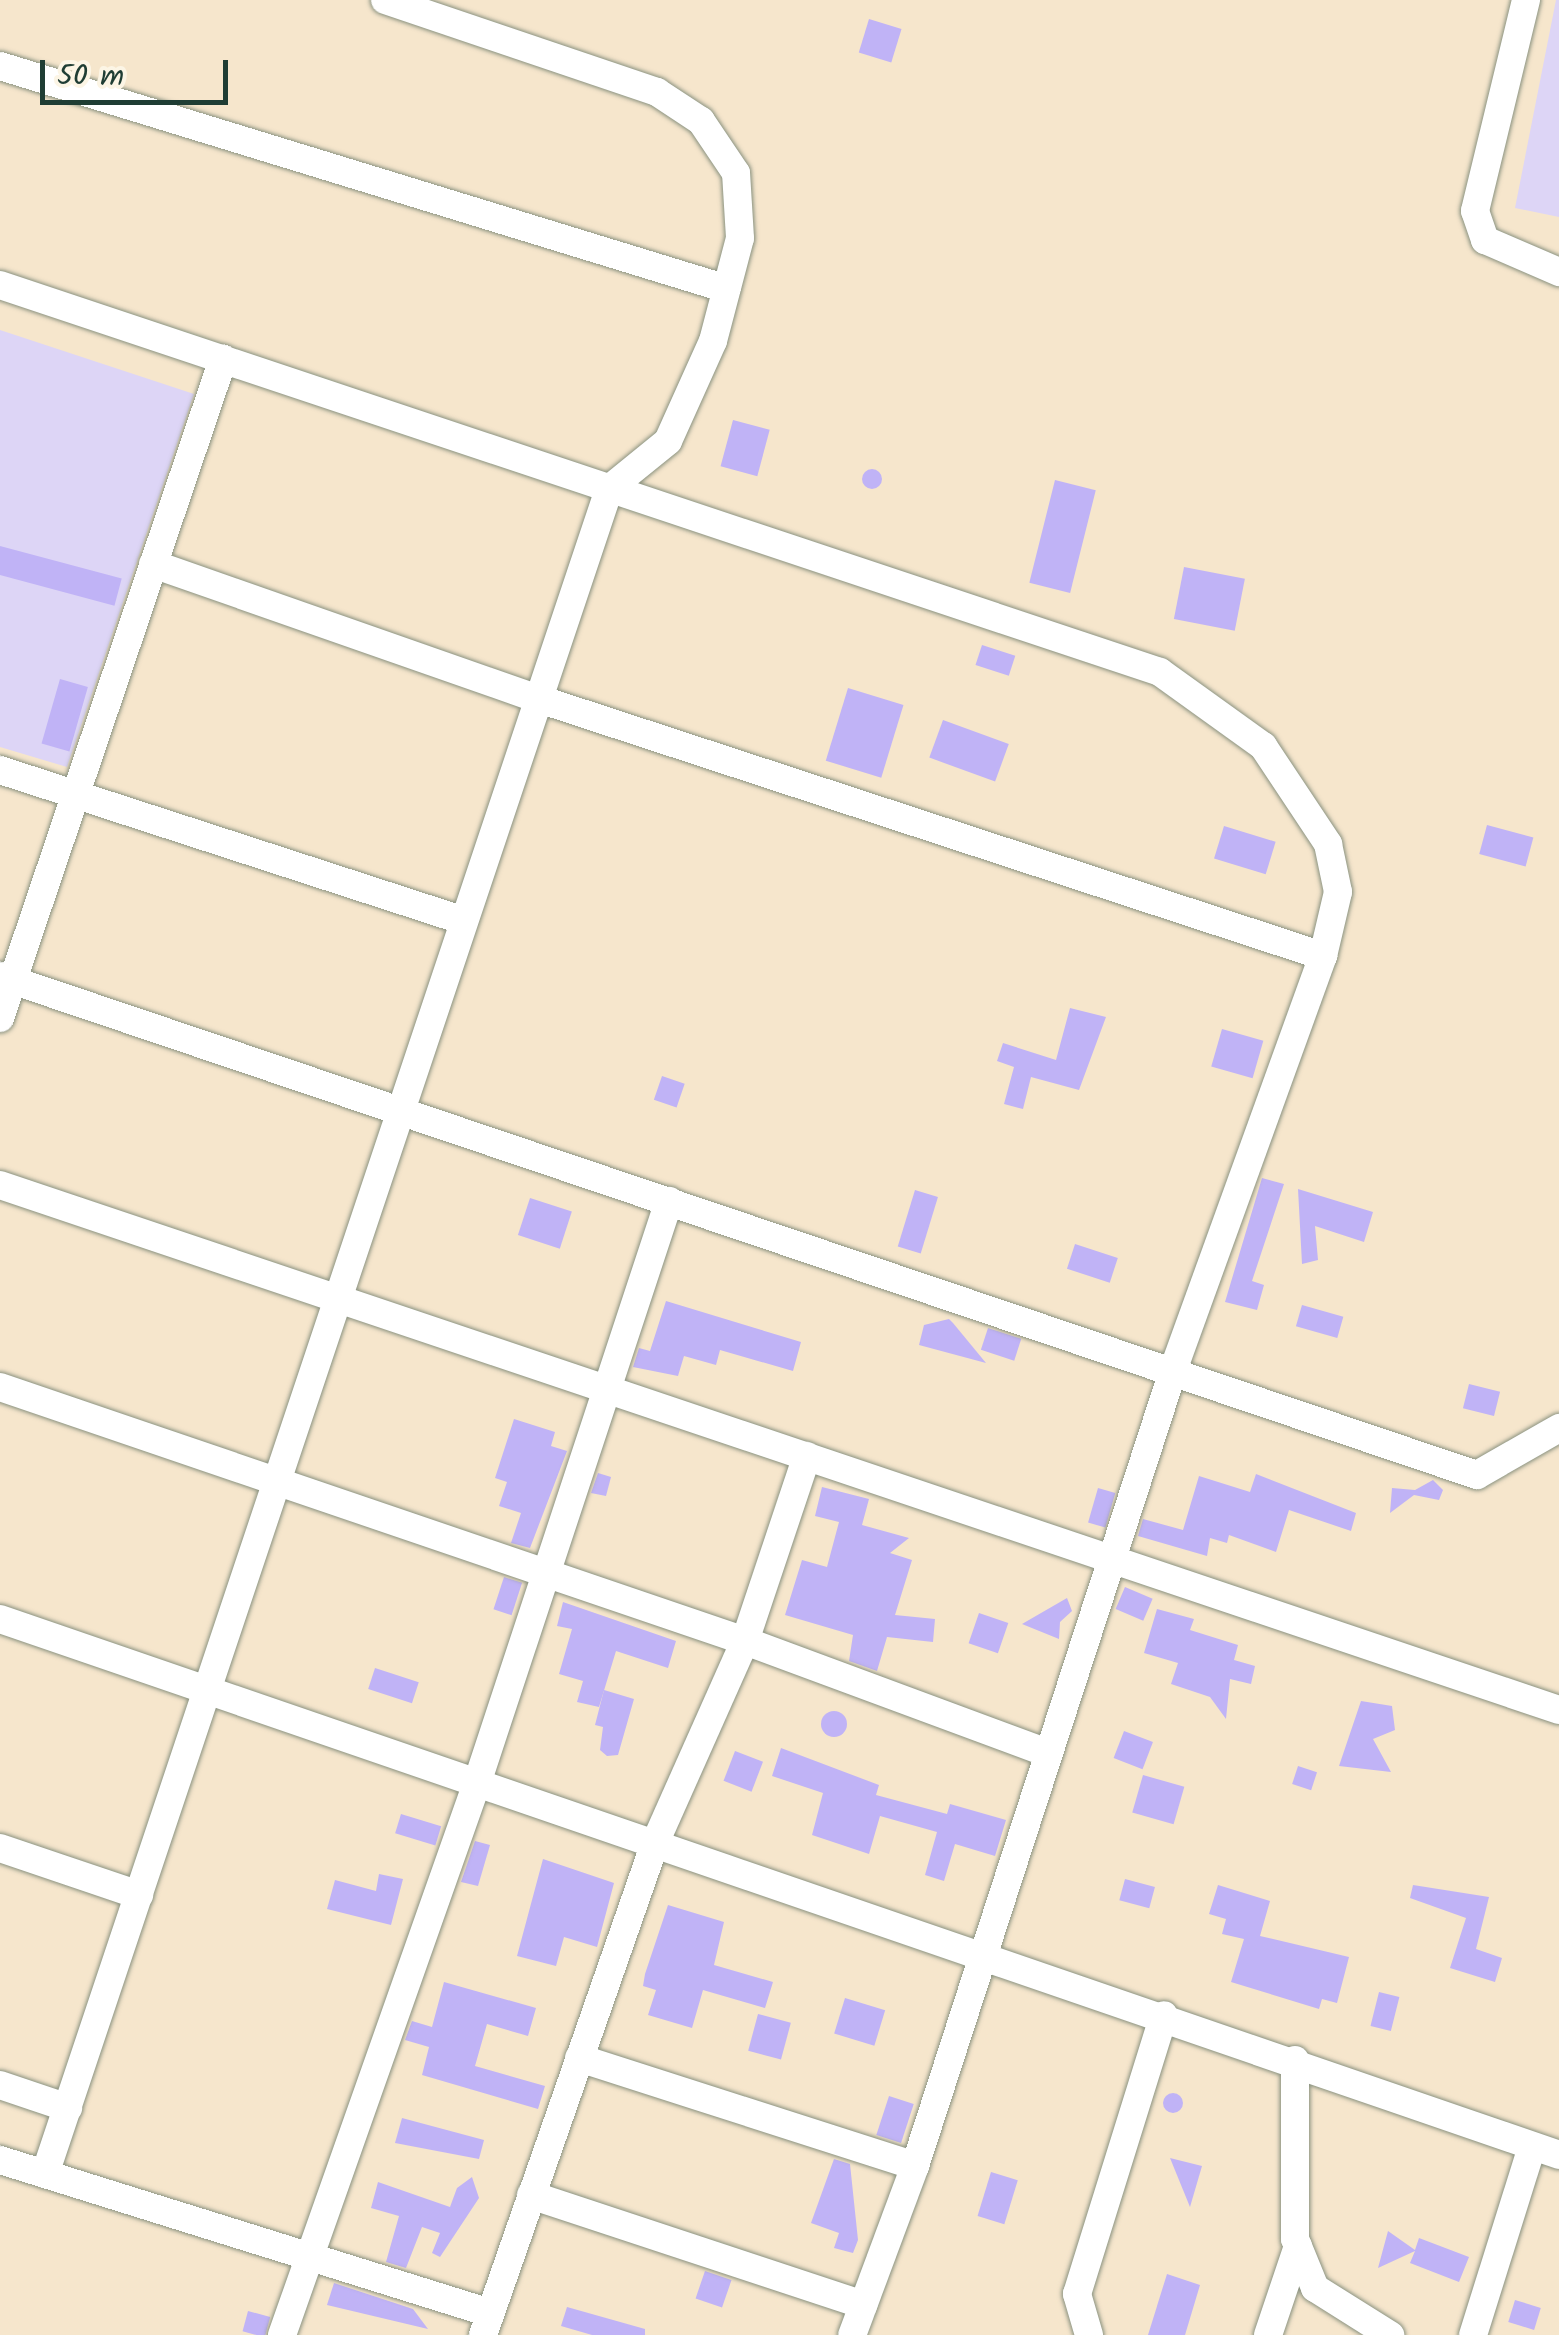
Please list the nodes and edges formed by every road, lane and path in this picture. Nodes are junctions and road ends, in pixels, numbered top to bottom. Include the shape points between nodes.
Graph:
1 (385, 0) edge
2 (1526, 0) edge
3 (0, 66) edge
4 (1559, 272) edge
5 (0, 285) edge
6 (727, 290) junction
7 (223, 359) junction
8 (609, 489) junction
9 (153, 564) junction
10 (538, 700) junction
11 (0, 770) edge
12 (75, 794) junction
13 (464, 922) junction
14 (1323, 956) junction
15 (6, 978) edge
16 (0, 1018) edge
17 (401, 1111) junction
18 (0, 1185) edge
19 (670, 1201) junction
20 (338, 1299) junction
21 (1172, 1374) junction
22 (0, 1386) edge
23 (605, 1388) junction
24 (1559, 1428) edge
25 (807, 1456) junction
26 (277, 1481) junction
27 (1114, 1560) junction
28 (548, 1572) junction
29 (0, 1620) edge
30 (745, 1641) junction
31 (207, 1690) junction
32 (1559, 1710) edge
33 (1048, 1753) junction
34 (478, 1780) junction
35 (655, 1844) junction
36 (0, 1848) edge
37 (138, 1896) junction
38 (984, 1954) junction
39 (1164, 2015) junction
40 (578, 2058) junction
41 (1294, 2060) junction
42 (0, 2085) edge
43 (68, 2108) junction
44 (1546, 2151) edge
45 (0, 2160) edge
46 (915, 2166) junction
47 (45, 2174) junction
48 (531, 2195) junction
49 (1298, 2246) junction
50 (311, 2256) junction
51 (863, 2305) junction
52 (487, 2324) edge
53 (282, 2335) edge
54 (852, 2335) edge
55 (1089, 2335) edge
56 (1268, 2335) edge
57 (1390, 2335) edge
58 (1473, 2335) edge

1 - 6 street via 658,92 701,121 736,173 740,238
2 - 4 street via 1475,211 1485,240
3 - 6 street
5 - 7 street
6 - 8 street via 713,341 668,442
7 - 8 street
7 - 9 street
8 - 10 street
8 - 14 street via 1160,672 1263,746 1328,844 1338,892
9 - 10 street
9 - 12 street
10 - 13 street
10 - 14 street
11 - 12 street
12 - 13 street
12 - 15 street
13 - 17 street
14 - 21 street
15 - 16 street
15 - 17 street
17 - 19 street
17 - 20 street
18 - 20 street
19 - 21 street
19 - 23 street
20 - 23 street
20 - 26 street
21 - 24 street via 1476,1475
21 - 27 street
22 - 26 street
23 - 25 street
23 - 28 street
25 - 27 street
25 - 30 street
26 - 28 street
26 - 31 street
27 - 32 street
27 - 33 street
28 - 30 street
28 - 34 street
29 - 31 street
30 - 33 street
30 - 35 street
31 - 34 street
31 - 37 street
33 - 38 street
34 - 35 street
34 - 50 street
35 - 38 street
35 - 40 street
36 - 37 street
37 - 43 street
38 - 39 street
38 - 46 street
39 - 41 street
39 - 55 street via 1077,2294
40 - 46 street
40 - 48 street
41 - 44 street
41 - 49 street
42 - 43 street
43 - 47 street
44 - 58 street
45 - 47 street
46 - 51 street
47 - 50 street
48 - 51 street
48 - 52 street
49 - 56 street
49 - 57 street via 1315,2288
50 - 52 street
50 - 53 street
51 - 54 street

